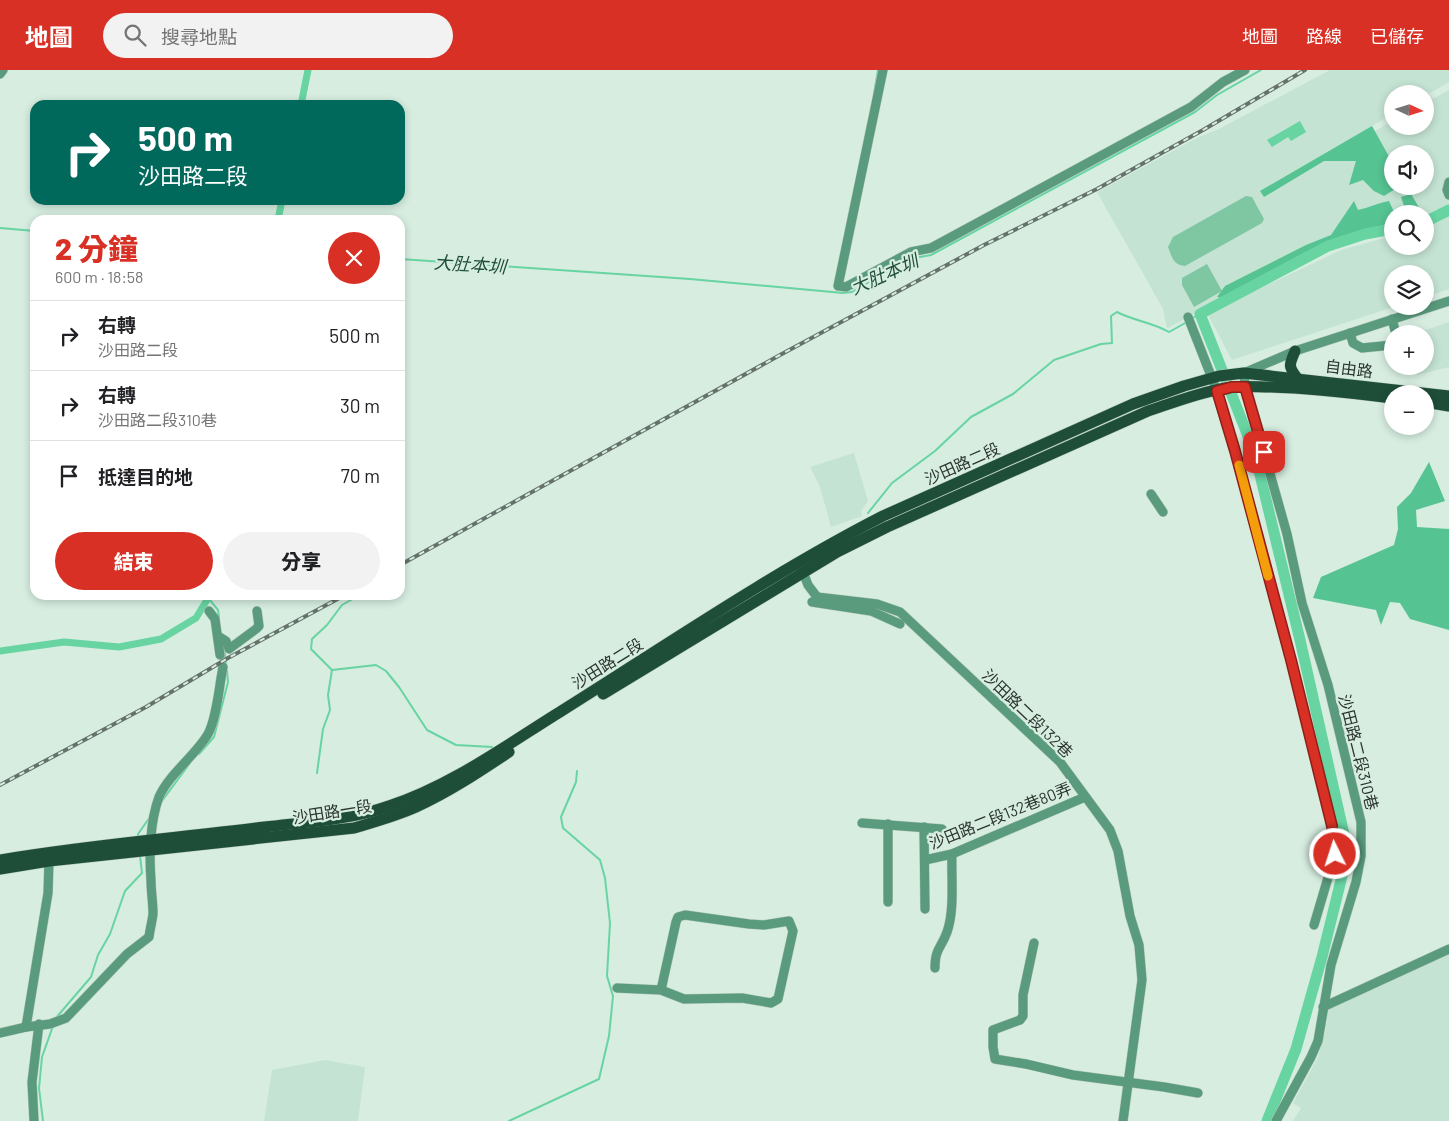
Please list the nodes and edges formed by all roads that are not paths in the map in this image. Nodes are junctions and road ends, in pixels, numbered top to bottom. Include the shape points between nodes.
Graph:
1 (3, 70) edge
2 (883, 70) edge
3 (1246, 70) edge
4 (0, 74) edge
5 (1449, 182) edge
6 (1449, 195) edge
7 (1449, 301) edge
8 (1188, 317) dead end
9 (1392, 319) junction
10 (1394, 325) edge
11 (1350, 333) junction
12 (1384, 346) edge
13 (1295, 351) junction
14 (1244, 373) junction
15 (1216, 377) junction
16 (1297, 378) junction
17 (1245, 387) junction
18 (1224, 389) junction
19 (1449, 396) edge
20 (1384, 397) edge
21 (1434, 404) edge
22 (1449, 406) edge
23 (1151, 494) dead end
24 (1162, 512) dead end
25 (801, 567) junction
26 (812, 602) dead end
27 (209, 611) dead end
28 (257, 611) dead end
29 (900, 624) dead end
30 (218, 636) junction
31 (220, 655) dead end
32 (223, 667) dead end
33 (525, 737) joint
34 (1085, 796) junction
35 (862, 823) dead end
36 (888, 824) junction
37 (924, 827) junction
38 (942, 829) dead end
39 (151, 846) junction
40 (132, 848) junction
41 (952, 854) junction
42 (0, 860) edge
43 (926, 860) junction
44 (49, 861) junction
45 (0, 869) edge
46 (888, 902) dead end
47 (925, 909) dead end
48 (1314, 925) dead end
49 (1034, 943) dead end
50 (1449, 949) edge
51 (935, 968) dead end
52 (617, 988) dead end
53 (661, 990) junction
54 (1323, 1007) junction
55 (39, 1024) junction
56 (26, 1027) junction
57 (0, 1033) edge
58 (1128, 1082) junction
59 (1198, 1093) dead end
60 (34, 1121) edge
61 (1123, 1121) edge
62 (1276, 1121) edge

1 - 4 street
2 - 3 street via 838,286 846,287 911,252 931,248 1191,107 1223,82
5 - 6 street
7 - 9 street, 沙田路二段
8 - 15 street
9 - 10 street
9 - 11 street, 沙田路二段
11 - 12 street via 1353,343 1362,348
11 - 13 street, 沙田路二段
13 - 14 street, 沙田路二段
13 - 16 main road via 1290,369
14 - 15 main road, 沙田路二段
14 - 16 main road, 自由路
14 - 17 street, 沙田路二段310巷
15 - 18 street
15 - 25 main road, 沙田路二段 via 1124,408 883,516
16 - 19 main road, 自由路
17 - 18 main road, 沙田路二段
17 - 20 main road, 自由路 via 1285,387
17 - 54 street, 沙田路二段310巷 via 1287,534 1302,603 1328,685 1361,822 1361,856 1356,882 1331,965
18 - 25 main road, 沙田路二段 via 1181,400 1123,422
18 - 48 street via 1235,451 1332,826 1335,854
21 - 22 main road
23 - 24 street
25 - 33 main road, 沙田路二段
25 - 34 street, 沙田路二段132巷 via 817,597 877,604 900,612 1060,762
26 - 29 street via 871,611
27 - 30 street
28 - 30 street via 259,626 229,649 226,641
30 - 31 street
32 - 39 street via 212,724 201,744 160,796 151,828
33 - 39 main road, 沙田路一段 via 453,778 387,807 350,816
34 - 41 street, 沙田路二段132巷80弄
34 - 58 street, 沙田路二段132巷 via 1110,830 1118,851 1139,945 1142,980
35 - 36 street, 沙田路二段132巷80弄
36 - 37 street, 沙田路二段132巷80弄
36 - 46 street
37 - 38 street, 沙田路二段132巷80弄
37 - 43 street, 沙田路二段132巷80弄
39 - 40 main road, 沙田路一段
39 - 55 street via 153,914 149,937 127,954 66,1018
40 - 42 main road via 45,852
40 - 44 main road
41 - 43 street, 沙田路二段132巷80弄
41 - 51 street via 951,915 947,932 935,955
43 - 47 street, 沙田路二段132巷80弄
44 - 45 main road
44 - 56 street via 48,893
49 - 58 street via 1023,995 1024,1016 993,1030 995,1059 1072,1075
50 - 54 street
52 - 53 street
53 - 53 street via 684,999 742,998 772,1003 778,999 793,931 789,921 764,925 685,915 678,917
54 - 62 street, 沙田路二段310巷 via 1318,1041
55 - 56 street
55 - 60 street via 32,1082
56 - 57 street
58 - 59 street
58 - 61 street, 沙田路二段132巷

